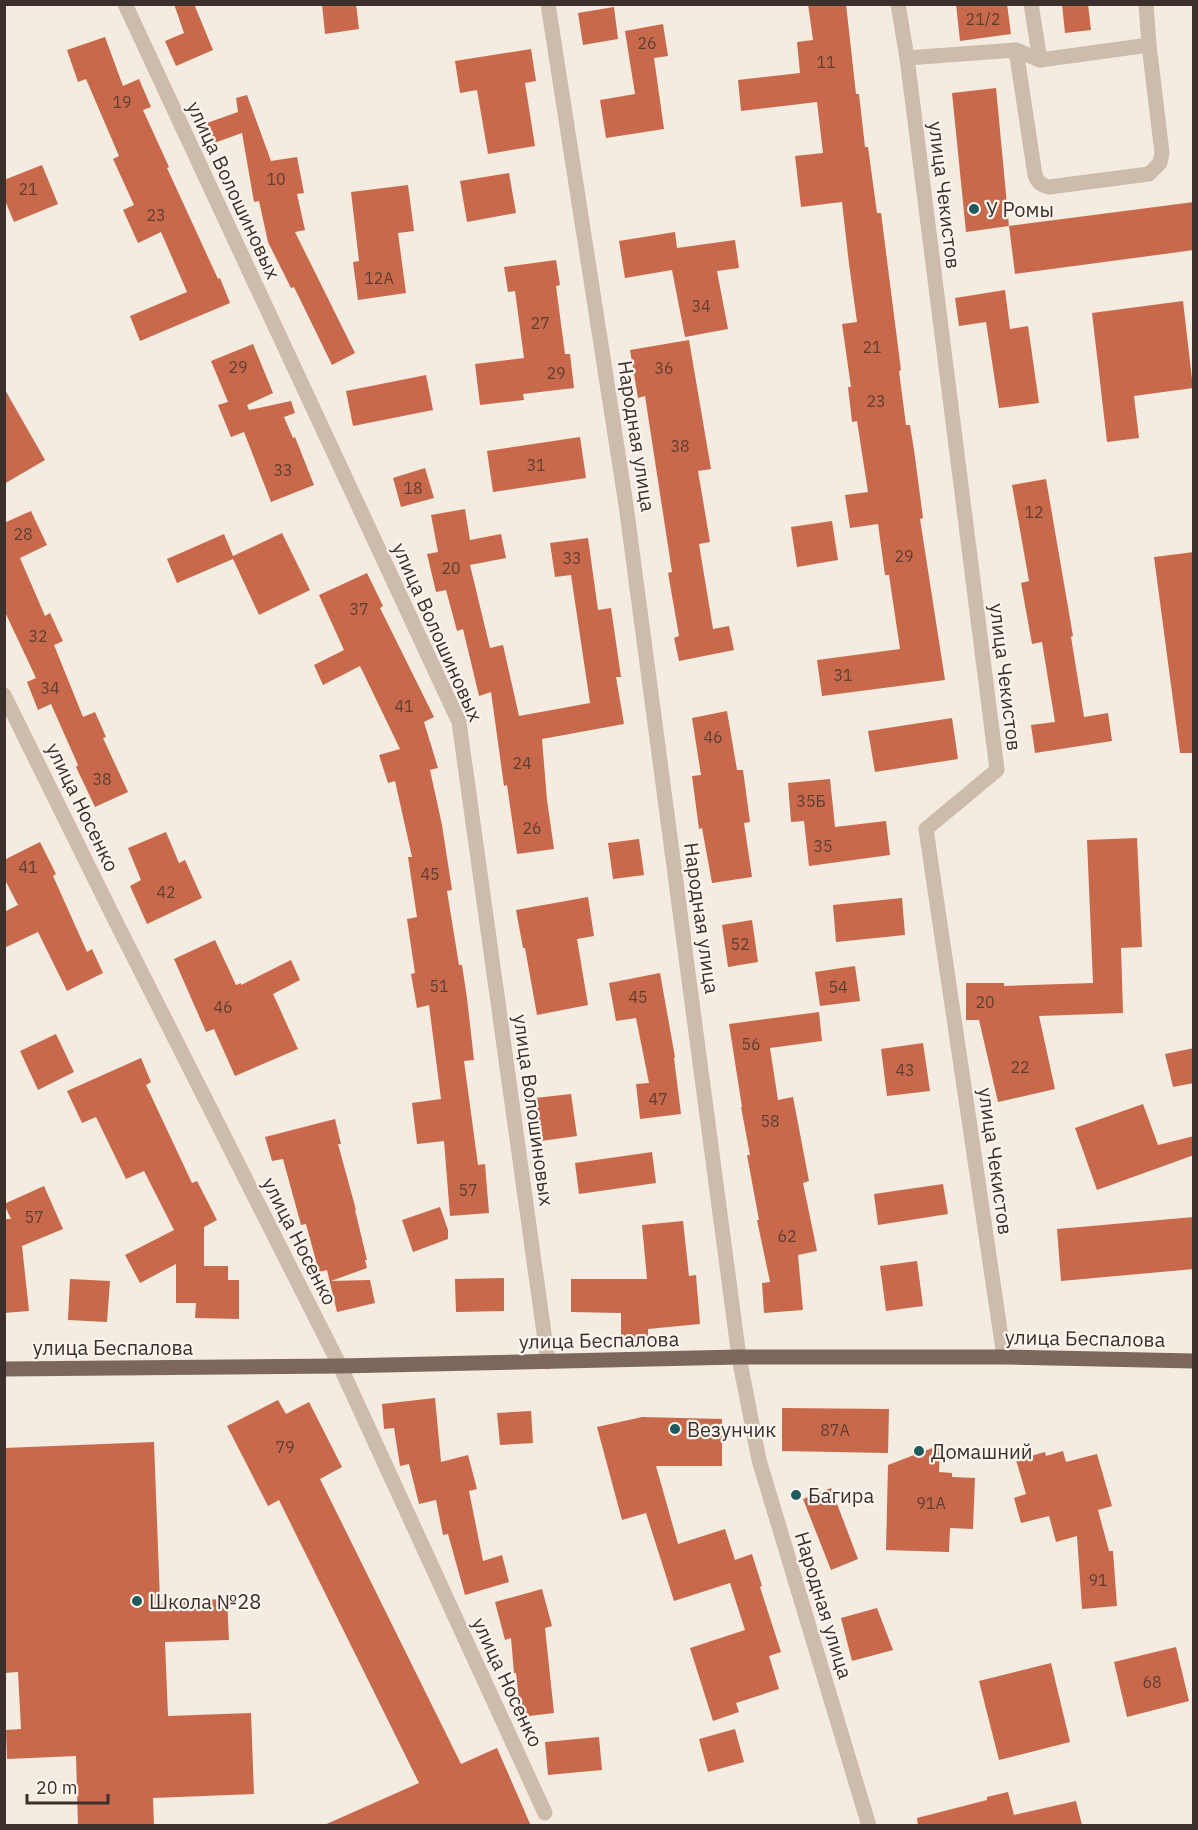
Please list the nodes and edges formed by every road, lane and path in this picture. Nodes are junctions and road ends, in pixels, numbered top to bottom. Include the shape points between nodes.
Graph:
1 (124, 4) edge
2 (548, 4) edge
3 (898, 4) edge
4 (1031, 4) edge
5 (1146, 4) edge
6 (1149, 45) junction
7 (1016, 50) junction
8 (907, 58) junction
9 (1040, 60) junction
10 (4, 696) edge
11 (739, 1357) junction
12 (1004, 1357) junction
13 (1194, 1361) edge
14 (548, 1362) junction
15 (340, 1366) junction
16 (4, 1369) edge
17 (545, 1813) dead end
18 (869, 1826) edge

1 - 14 street, улица Волошиновых via 459,722
2 - 11 street, Народная улица via 626,506
3 - 8 street, улица Чекистов
4 - 9 street
5 - 6 street
6 - 7 street via 1160,162 1149,174 1049,188 1035,176
6 - 9 street
7 - 8 street
7 - 9 street
8 - 12 street, улица Чекистов via 997,770 926,829
10 - 15 street, улица Носенко
11 - 12 main road, улица Беспалова
11 - 14 main road, улица Беспалова
11 - 18 street, Народная улица via 759,1460
12 - 13 main road, улица Беспалова
14 - 15 main road, улица Беспалова
15 - 16 main road, улица Беспалова
15 - 17 street, улица Носенко

